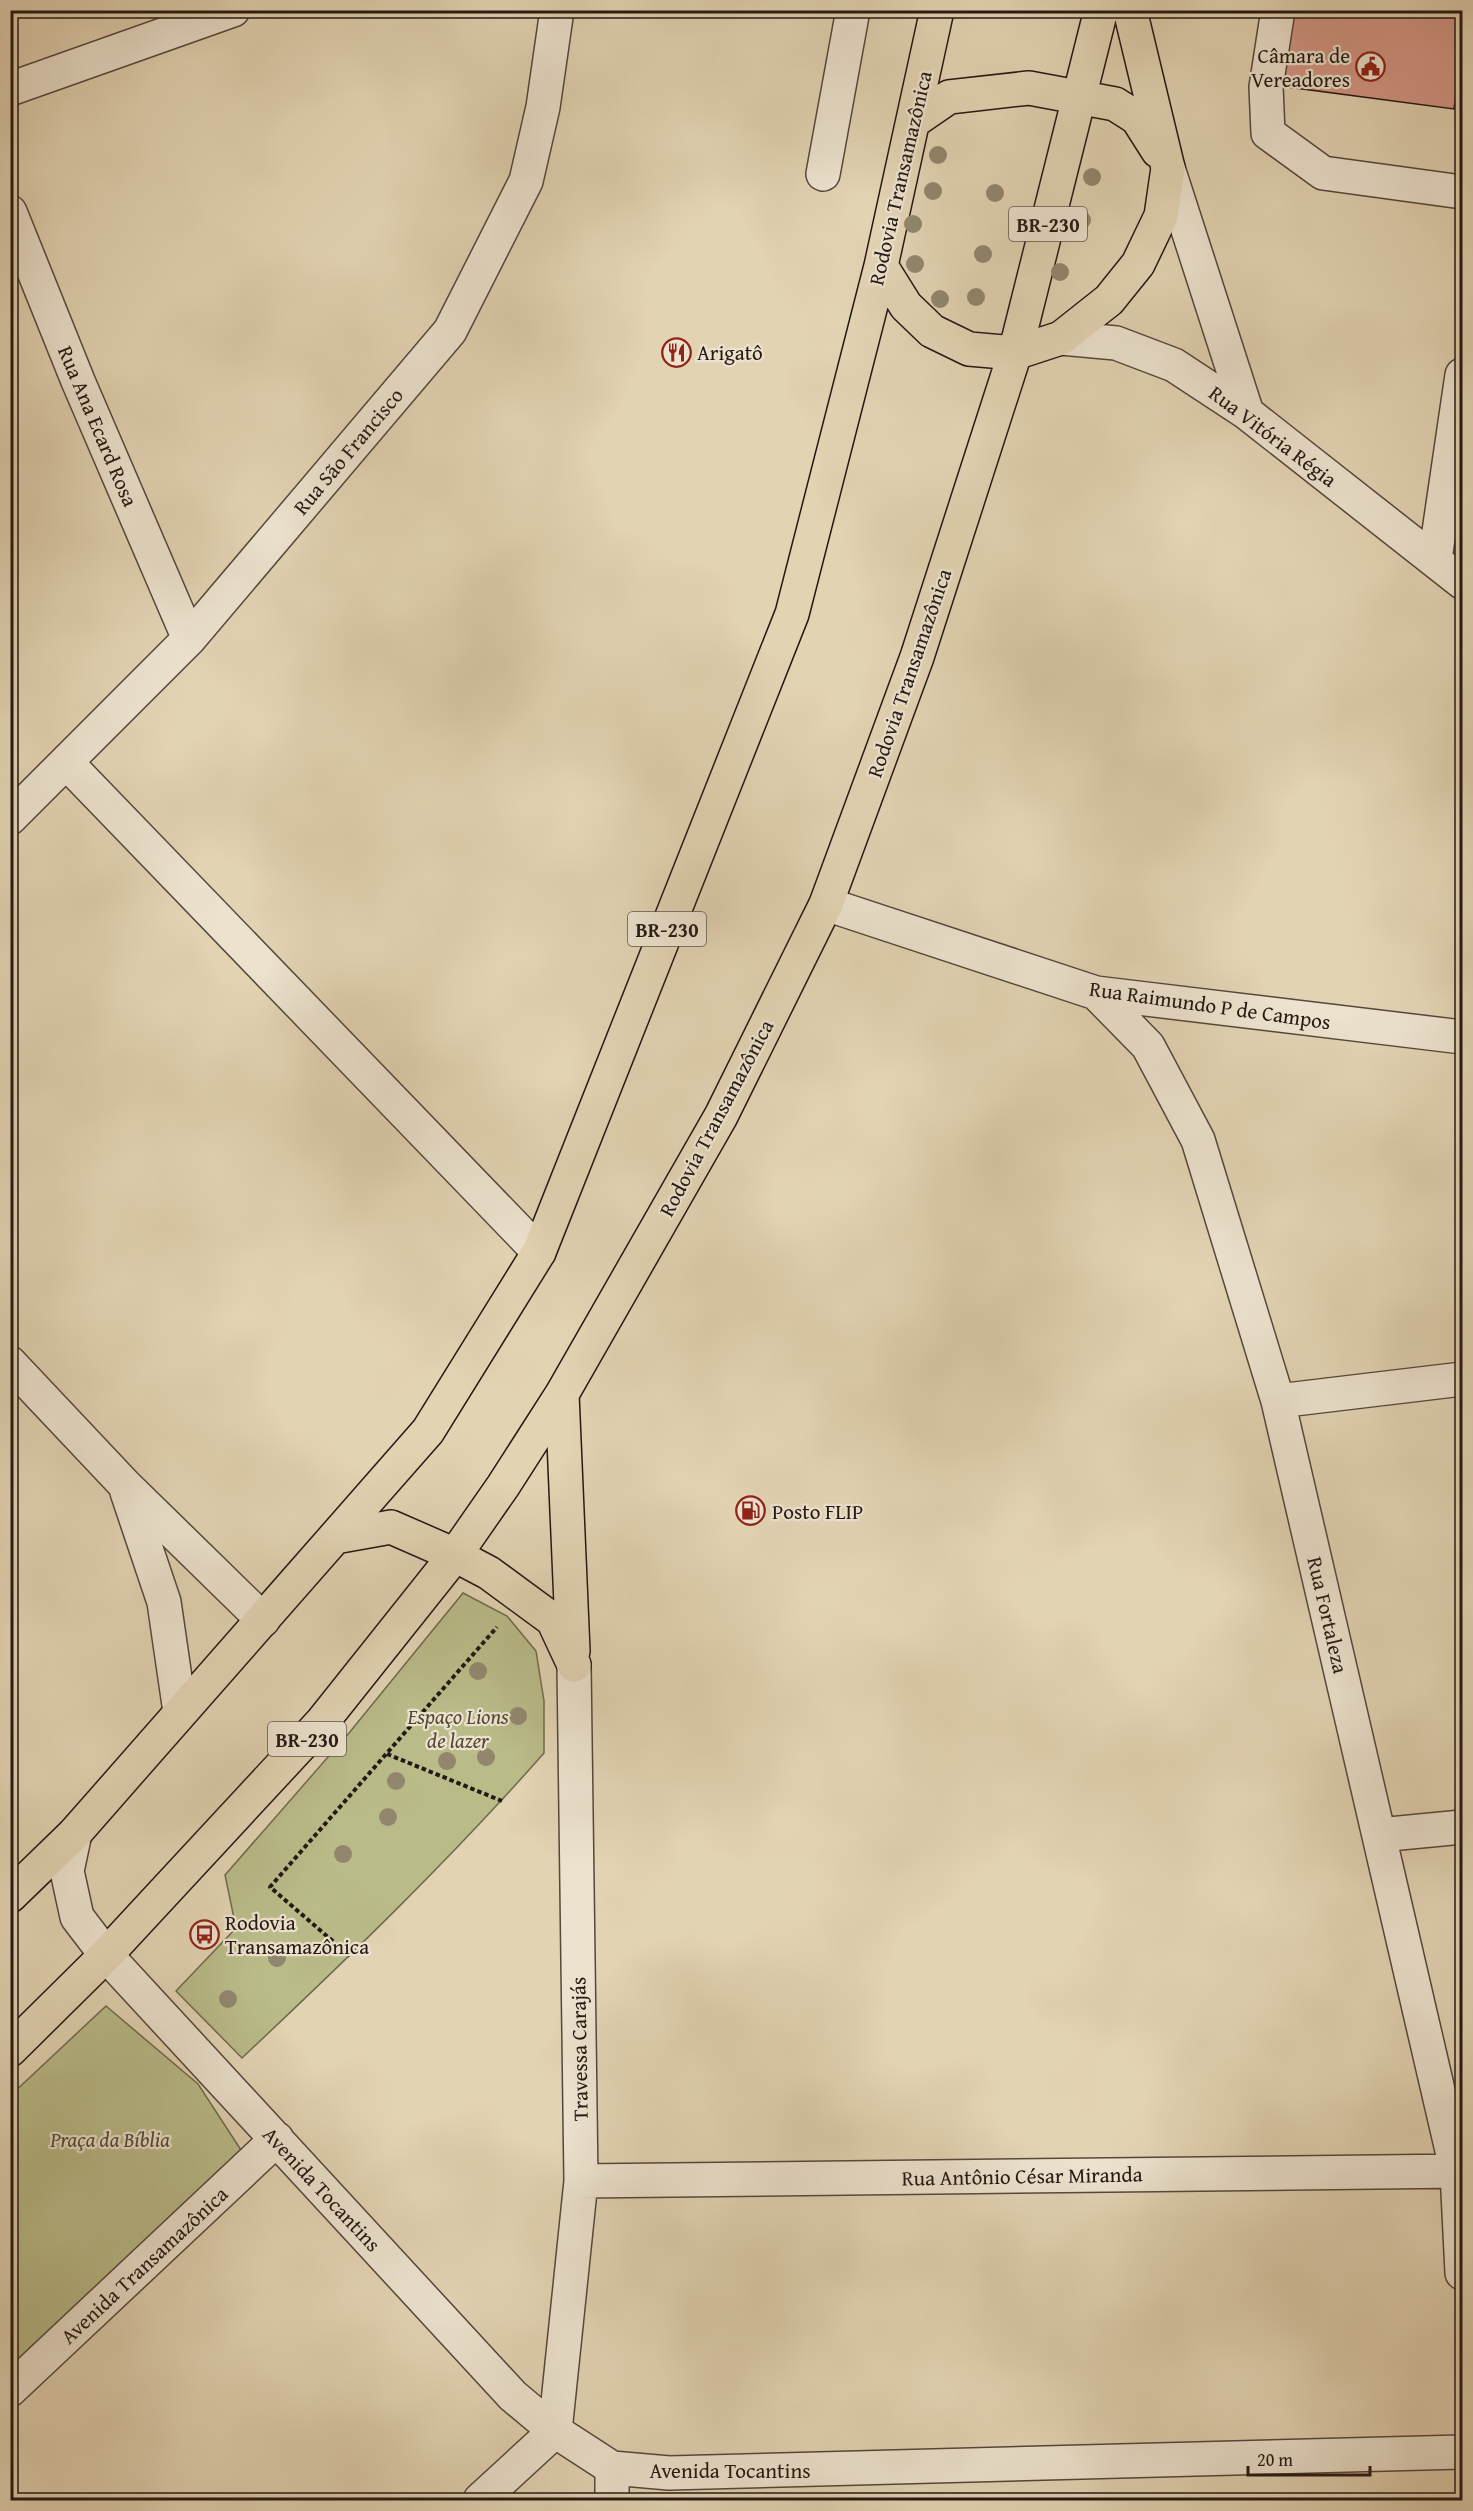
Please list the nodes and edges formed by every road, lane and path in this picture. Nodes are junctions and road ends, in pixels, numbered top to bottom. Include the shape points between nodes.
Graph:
1 (233, 10) edge
2 (557, 10) edge
3 (853, 10) edge
4 (937, 10) edge
5 (1101, 10) edge
6 (1130, 10) edge
7 (1278, 10) edge
8 (10, 89) edge
9 (1081, 96) junction
10 (914, 121) junction
11 (1168, 168) junction
12 (823, 174) dead end
13 (1462, 192) edge
14 (10, 212) edge
15 (881, 266) junction
16 (1061, 338) junction
17 (1015, 353) junction
18 (1462, 375) edge
19 (1247, 413) junction
20 (1435, 559) junction
21 (1462, 582) edge
22 (189, 639) junction
23 (67, 763) junction
24 (10, 818) edge
25 (826, 904) junction
26 (1096, 993) junction
27 (1462, 1037) edge
28 (539, 1252) junction
29 (10, 1363) edge
30 (1462, 1379) edge
31 (562, 1394) junction
32 (1278, 1401) junction
33 (124, 1485) junction
34 (335, 1537) junction
35 (455, 1555) junction
36 (263, 1620) junction
37 (499, 1625) dead end
38 (574, 1665) junction
39 (180, 1712) junction
40 (387, 1754) junction
41 (502, 1801) dead end
42 (1462, 1827) edge
43 (75, 1833) junction
44 (1379, 1835) junction
45 (10, 1896) edge
46 (106, 1955) junction
47 (350, 1956) dead end
48 (10, 2050) edge
49 (277, 2139) junction
50 (1460, 2171) edge
51 (580, 2181) junction
52 (1462, 2273) edge
53 (10, 2390) edge
54 (555, 2431) junction
55 (1462, 2452) edge
56 (612, 2468) junction
57 (480, 2500) edge
58 (612, 2500) edge

1 - 8 street
2 - 22 street, Rua São Francisco via 543,107 526,181 450,331
3 - 12 street
4 - 10 highway, Rodovia Transamazônica / BR-230
5 - 9 highway, Rodovia Transamazônica / BR-230
6 - 11 highway
7 - 13 street via 1266,87 1268,133 1323,173
9 - 10 highway via 1029,88 949,97
9 - 11 highway via 1115,104 1137,118
9 - 17 highway, Rodovia Transamazônica / BR-230
10 - 15 highway, Rodovia Transamazônica / BR-230
11 - 16 highway via 1161,216 1138,264 1109,300
11 - 19 street
14 - 22 street, Rua Ana Ecard Rosa
15 - 17 highway via 906,306 932,331 969,349
15 - 28 highway, Rodovia Transamazônica / BR-230 via 792,614
16 - 17 highway
16 - 19 street, Rua Vitória Régia via 1116,344 1174,365
17 - 25 highway, Rodovia Transamazônica / BR-230 via 917,657
18 - 20 street
19 - 20 street, Rua Vitória Régia
20 - 21 street, Rua Vitória Régia
22 - 23 street, Rua São Francisco
23 - 24 street, Rua São Francisco
23 - 28 street
25 - 26 street, Rua Raimundo P de Campos
25 - 31 highway, Rodovia Transamazônica / BR-230 via 721,1116
26 - 27 street, Rua Raimundo P de Campos
26 - 32 street, Rua Fortaleza via 1148,1046 1198,1140
28 - 34 highway, Rodovia Transamazônica / BR-230 via 428,1431
29 - 33 street
30 - 32 street
31 - 35 highway, Rodovia Transamazônica / BR-230
31 - 38 highway
32 - 44 street, Rua Fortaleza
33 - 36 street
33 - 39 street via 164,1602
34 - 35 highway via 391,1527
34 - 36 highway, Rodovia Transamazônica / BR-230
35 - 38 highway via 489,1573 553,1620
35 - 46 highway, Rodovia Transamazônica / BR-230 via 322,1722
36 - 39 highway, Rodovia Transamazônica / BR-230
37 - 40 path
38 - 51 street, Travessa Carajás
39 - 43 highway, Rodovia Transamazônica / BR-230
40 - 41 path
40 - 47 path via 270,1887
42 - 44 street
43 - 45 highway, Rodovia Transamazônica / BR-230
43 - 46 street, Avenida Tocantins via 67,1871 78,1917
44 - 50 street, Rua Fortaleza
46 - 48 highway, Rodovia Transamazônica / BR-230
46 - 49 street, Avenida Tocantins
49 - 53 street, Avenida Transamazônica
49 - 54 street, Avenida Tocantins via 513,2396
50 - 51 street, Rua Antônio César Miranda
50 - 52 street, Rua Fortaleza
51 - 54 street, Travessa Carajás
54 - 56 street, Avenida Tocantins
54 - 57 street
55 - 56 street, Avenida Tocantins via 669,2474
56 - 58 street

